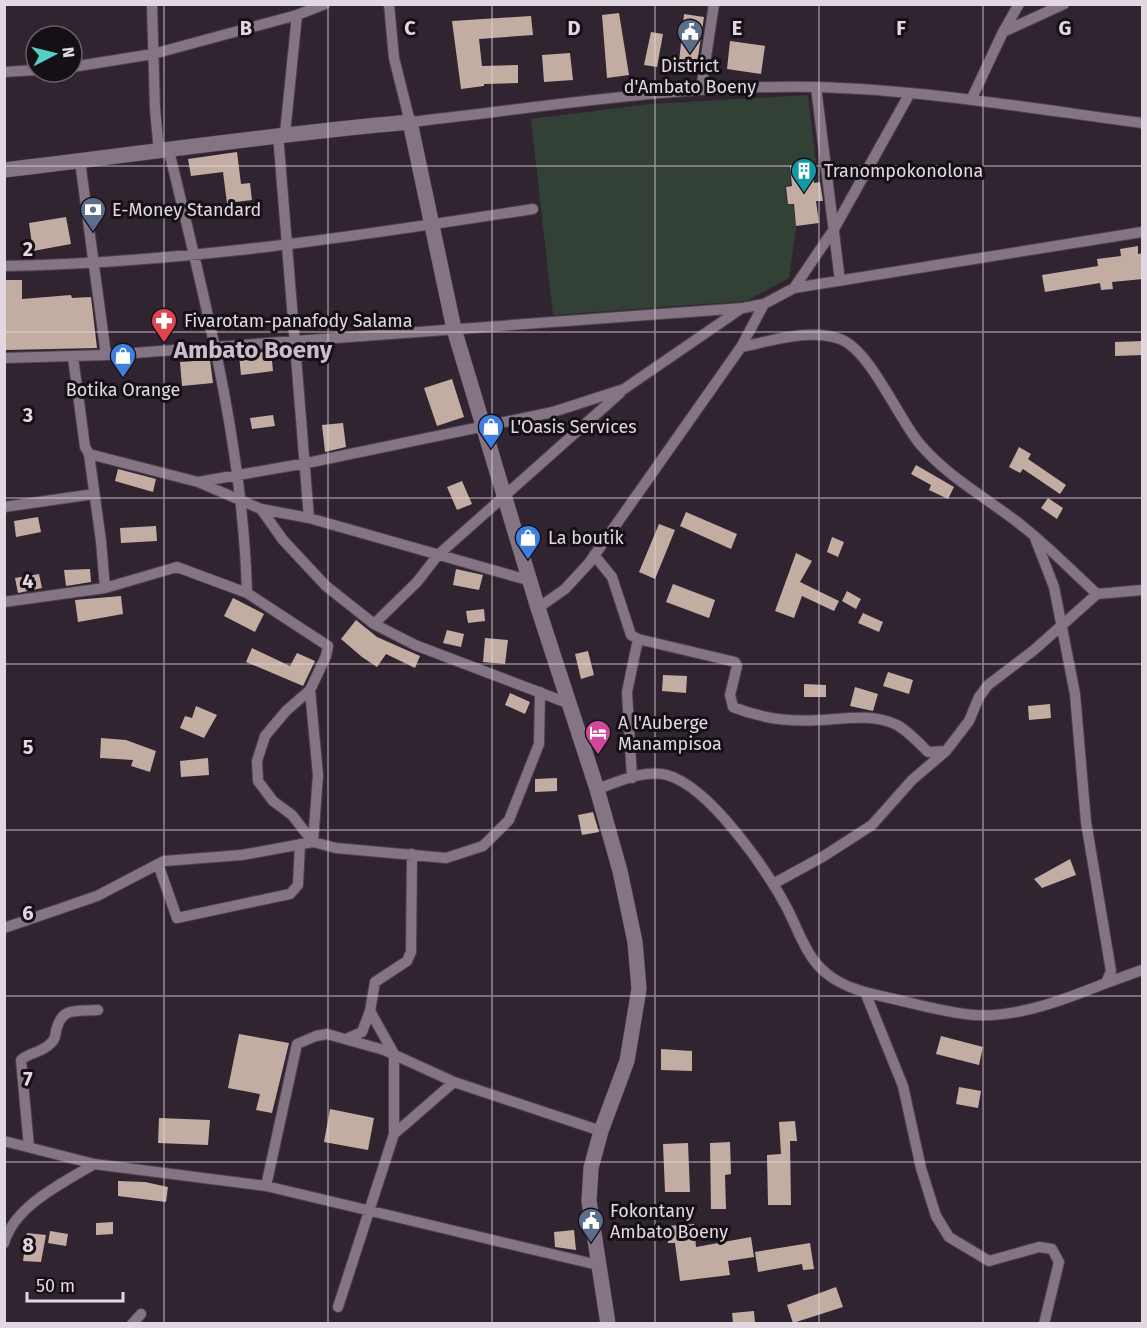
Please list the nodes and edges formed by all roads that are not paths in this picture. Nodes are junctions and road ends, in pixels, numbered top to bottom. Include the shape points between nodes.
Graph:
1 (152, 4) edge
2 (325, 4) edge
3 (389, 4) edge
4 (714, 4) edge
5 (1019, 4) edge
6 (1064, 4) edge
7 (297, 15) junction
8 (1003, 32) junction
9 (153, 54) junction
10 (84, 65) edge
11 (24, 71) edge
12 (4, 72) edge
13 (816, 87) junction
14 (701, 90) junction
15 (910, 93) junction
16 (971, 100) junction
17 (410, 122) junction
18 (1143, 123) edge
19 (281, 133) junction
20 (164, 151) junction
21 (80, 161) junction
22 (4, 170) edge
23 (533, 209) dead end
24 (430, 225) junction
25 (834, 229) junction
26 (1143, 232) edge
27 (288, 244) junction
28 (194, 254) junction
29 (94, 263) junction
30 (4, 266) edge
31 (840, 281) junction
32 (794, 288) junction
33 (764, 304) junction
34 (743, 308) junction
35 (454, 329) junction
36 (296, 340) junction
37 (216, 346) junction
38 (741, 347) junction
39 (106, 356) junction
40 (73, 357) junction
41 (4, 358) edge
42 (624, 389) junction
43 (483, 426) junction
44 (89, 454) junction
45 (307, 463) junction
46 (237, 477) junction
47 (198, 482) junction
48 (94, 494) junction
49 (504, 496) junction
50 (240, 498) junction
51 (4, 507) edge
52 (261, 509) junction
53 (309, 518) junction
54 (1035, 538) junction
55 (438, 555) junction
56 (594, 555) junction
57 (531, 580) junction
58 (105, 588) junction
59 (1143, 590) edge
60 (247, 593) junction
61 (1097, 594) junction
62 (4, 602) edge
63 (538, 608) junction
64 (1062, 623) junction
65 (374, 624) junction
66 (638, 639) junction
67 (310, 690) junction
68 (540, 692) junction
69 (570, 704) junction
70 (946, 751) junction
71 (632, 778) junction
72 (597, 789) junction
73 (313, 842) junction
74 (300, 844) junction
75 (412, 854) junction
76 (159, 864) junction
77 (773, 884) junction
78 (4, 928) edge
79 (1143, 970) edge
80 (1106, 983) junction
81 (865, 992) junction
82 (98, 1010) dead end
83 (370, 1011) junction
84 (346, 1039) junction
85 (394, 1054) junction
86 (454, 1082) junction
87 (601, 1131) junction
88 (393, 1134) junction
89 (4, 1141) edge
90 (29, 1147) junction
91 (94, 1164) junction
92 (266, 1186) junction
93 (370, 1210) junction
94 (4, 1243) edge
95 (598, 1265) junction
96 (338, 1307) dead end
97 (141, 1314) dead end
98 (132, 1323) edge
99 (608, 1323) edge
100 (1044, 1323) edge

1 - 9 street
2 - 7 street
3 - 17 street via 394,58
4 - 14 street
5 - 8 street
6 - 8 street
7 - 9 street
7 - 19 street
8 - 16 street
9 - 10 street
9 - 20 street
11 - 12 street
13 - 14 street
13 - 15 street
13 - 25 street
14 - 17 street
15 - 16 street
15 - 25 street
16 - 18 street
17 - 19 street
17 - 24 street
19 - 20 street
19 - 27 street
20 - 21 street
20 - 28 street
21 - 22 street
21 - 29 street
23 - 24 street
24 - 27 street
24 - 35 street
25 - 31 street
25 - 32 street
26 - 31 street
27 - 28 street
27 - 36 street
28 - 29 street
28 - 37 street
29 - 30 street
29 - 39 street
31 - 32 street
32 - 33 street
33 - 34 street
33 - 38 street
34 - 35 street
34 - 42 street
35 - 36 street
35 - 43 street
36 - 37 street
36 - 45 street
37 - 39 street
37 - 46 street
38 - 54 street via 809,334 839,339 857,348 893,406 931,456
38 - 56 street
39 - 40 street
40 - 41 street
40 - 44 street
42 - 43 street via 553,412
42 - 49 street
43 - 45 street
43 - 49 street
44 - 47 street
44 - 48 street
45 - 46 street
45 - 53 street
46 - 47 street
46 - 50 street
47 - 50 street
48 - 51 street
48 - 58 street
49 - 55 street
49 - 57 street
50 - 52 street
50 - 60 street via 246,538
52 - 53 street
52 - 65 street via 283,540 326,586
53 - 55 street
54 - 61 street
54 - 64 street via 1054,587
55 - 57 street
55 - 65 street
56 - 63 street via 566,589
56 - 66 street via 612,577 631,635
57 - 63 street
58 - 60 street via 177,567
58 - 62 street
59 - 61 street
60 - 67 street via 328,646
61 - 64 street
63 - 69 street
64 - 70 street via 988,685 969,721
64 - 80 street via 1076,694 1086,822 1111,971
65 - 68 street via 415,645
66 - 70 street via 735,662 730,695 733,707 754,715 785,720 847,716 876,720 897,725 928,752
66 - 71 street via 627,692
67 - 73 street via 318,775
67 - 73 street via 265,736 257,761 258,781
68 - 69 street
68 - 75 street via 538,744 509,820 483,846 446,858
69 - 72 street
70 - 77 street via 912,780 872,825
71 - 72 street
71 - 77 street via 666,774 694,788 750,851
72 - 87 street via 631,921 639,989 627,1061
73 - 74 street
73 - 75 street via 336,848
74 - 76 street
74 - 76 street via 298,885 290,894 177,918
75 - 83 street via 411,952 407,961 375,982
76 - 78 street via 97,896
77 - 81 street via 812,957 827,974
79 - 80 street
80 - 81 street via 1070,998 1005,1013 975,1015
81 - 100 street via 903,1086 936,1216 949,1238 989,1261 1039,1247 1052,1249 1059,1262
82 - 90 street via 65,1012 54,1041 42,1052 21,1060
83 - 84 street via 362,1032
83 - 85 street
84 - 85 street
84 - 92 street via 327,1034 297,1044
85 - 86 street
85 - 88 street
86 - 87 street
86 - 88 street
87 - 95 street via 591,1168 589,1201
88 - 93 street
89 - 90 street
90 - 91 street
91 - 92 street
91 - 94 street via 40,1198 8,1229
92 - 93 street
93 - 95 street
93 - 96 street
95 - 99 street
97 - 98 street

